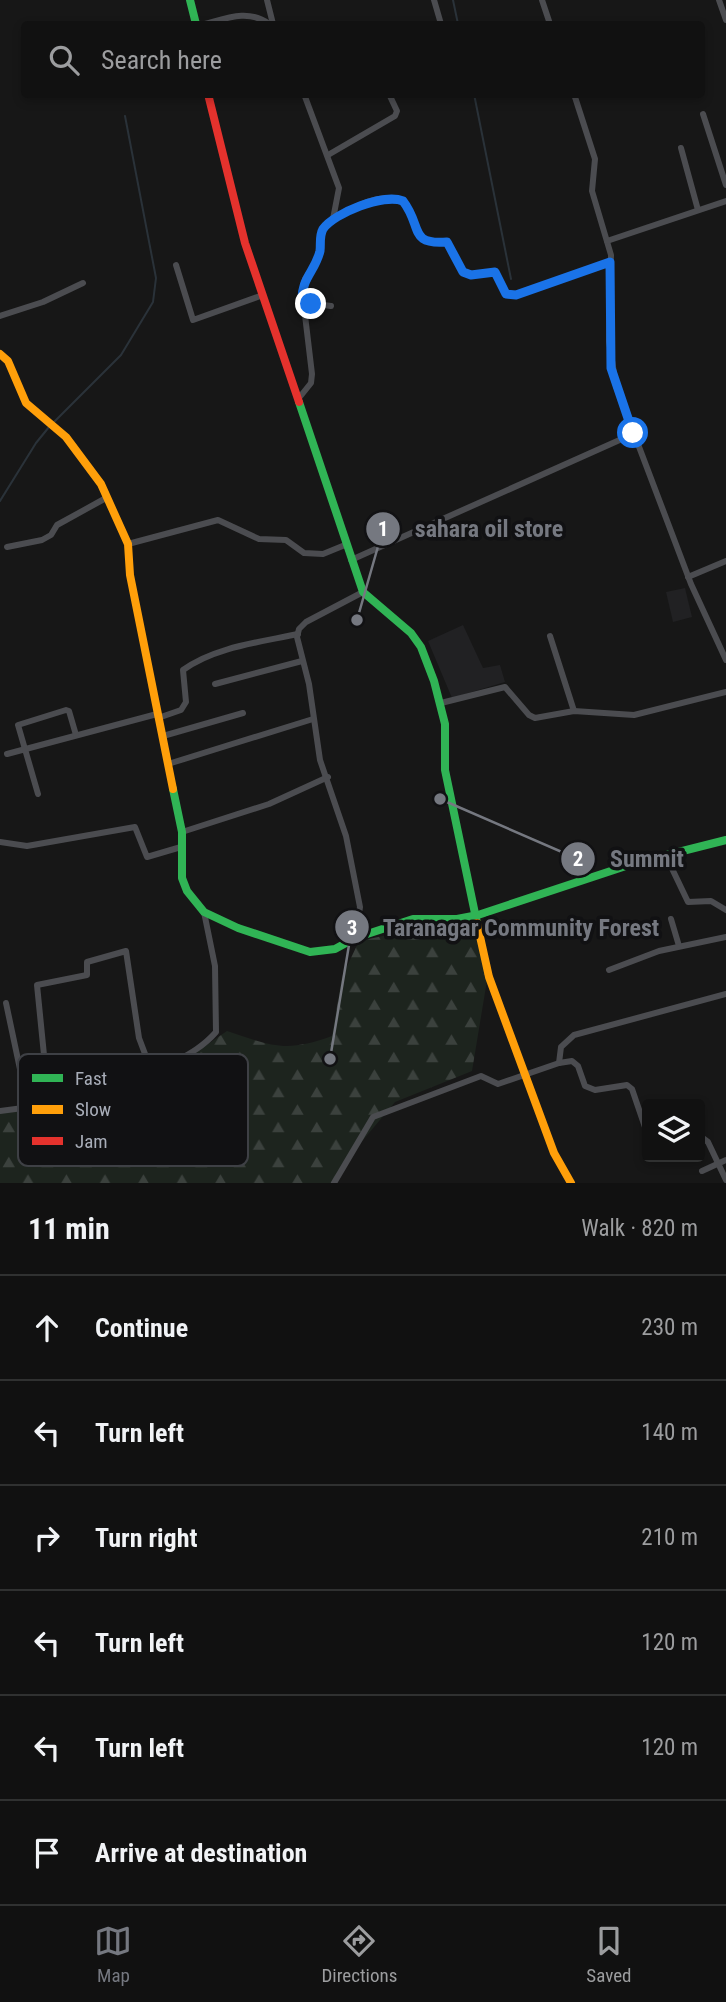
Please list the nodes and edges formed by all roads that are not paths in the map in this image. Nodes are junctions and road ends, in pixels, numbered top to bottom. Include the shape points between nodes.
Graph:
1 (190, 0) edge
2 (267, 0) edge
3 (434, 0) edge
4 (542, 0) edge
5 (719, 0) edge
6 (726, 20) edge
7 (194, 21) edge
8 (217, 21) edge
9 (265, 21) edge
10 (270, 21) edge
11 (440, 21) edge
12 (549, 21) edge
13 (209, 98) edge
14 (305, 98) edge
15 (391, 98) edge
16 (575, 98) edge
17 (703, 114) dead end
18 (681, 148) dead end
19 (328, 155) junction
20 (726, 186) edge
21 (726, 201) edge
22 (698, 210) junction
23 (333, 219) junction
24 (607, 241) junction
25 (610, 262) junction
26 (176, 265) dead end
27 (83, 282) dead end
28 (263, 295) junction
29 (302, 302) junction
30 (331, 306) dead end
31 (0, 316) edge
32 (0, 354) edge
33 (299, 398) junction
34 (633, 433) junction
35 (106, 498) junction
36 (128, 544) junction
37 (345, 545) junction
38 (7, 547) dead end
39 (351, 560) junction
40 (726, 561) edge
41 (688, 577) junction
42 (363, 592) junction
43 (298, 634) junction
44 (550, 636) dead end
45 (726, 660) edge
46 (302, 661) junction
47 (215, 684) dead end
48 (726, 692) edge
49 (441, 703) junction
50 (574, 711) junction
51 (243, 712) dead end
52 (157, 716) junction
53 (313, 719) junction
54 (76, 735) junction
55 (163, 736) junction
56 (24, 749) junction
57 (7, 754) dead end
58 (168, 764) junction
59 (328, 777) junction
60 (38, 794) dead end
61 (182, 832) junction
62 (726, 840) edge
63 (0, 842) edge
64 (181, 848) junction
65 (666, 856) junction
66 (726, 909) edge
67 (204, 912) junction
68 (478, 915) junction
69 (671, 919) dead end
70 (726, 937) edge
71 (355, 938) junction
72 (679, 946) junction
73 (610, 970) dead end
74 (726, 994) edge
75 (6, 1003) dead end
76 (44, 1054) edge
77 (145, 1054) edge
78 (187, 1054) edge
79 (18, 1060) edge
80 (559, 1063) junction
81 (524, 1074) junction
82 (18, 1108) edge
83 (0, 1111) edge
84 (642, 1118) edge
85 (705, 1139) edge
86 (726, 1160) edge
87 (718, 1163) junction
88 (702, 1171) dead end
89 (726, 1180) edge
90 (334, 1183) edge
91 (571, 1183) edge

1 - 7 street
2 - 10 street
3 - 11 street
4 - 12 street
5 - 6 street
8 - 9 street via 240,15
13 - 28 street via 227,179
14 - 19 street
15 - 19 street via 395,116
16 - 24 street via 595,159 592,191
17 - 20 street
18 - 22 street
19 - 23 street via 339,188
21 - 22 street
22 - 24 street
23 - 25 street via 376,200 399,199 422,240 447,242 463,272 495,272 506,294 516,295
23 - 29 street via 321,235
24 - 25 street
25 - 34 street via 611,368
26 - 28 street via 193,320
27 - 31 street
28 - 33 street
29 - 30 street
29 - 33 street via 312,374
32 - 35 street via 8,361 26,403 66,436
33 - 37 street
34 - 39 street
34 - 41 street
35 - 36 street
35 - 38 street via 57,525 42,540
36 - 37 street via 218,520 259,539 286,540 304,553 323,554
36 - 52 street
37 - 39 street
39 - 42 street
40 - 41 street
41 - 45 street
42 - 43 street via 306,622
42 - 49 street via 401,622 421,647
43 - 46 street
43 - 52 street via 192,663 183,670 186,702 181,710
44 - 50 street
46 - 47 street
46 - 53 street
48 - 50 street via 634,715
49 - 50 street via 505,687 535,718
49 - 68 street via 446,724 445,770
51 - 55 street
52 - 54 street
52 - 55 street
53 - 58 street
53 - 59 street
54 - 56 street
54 - 56 street via 69,711 54,713 18,725
55 - 58 street
56 - 57 street
56 - 60 street
58 - 61 street
59 - 61 street via 269,804
59 - 71 street via 360,907
61 - 64 street
62 - 65 street
63 - 64 street via 27,846 135,827 146,857
64 - 67 street via 182,878
65 - 66 street via 688,902 711,901
65 - 68 street
67 - 71 street via 310,952 335,949
67 - 78 street via 215,966 216,1032
68 - 71 street via 413,919
68 - 81 street via 489,977
69 - 72 street
70 - 72 street
72 - 73 street
74 - 80 street via 574,1035 561,1047
75 - 79 street
76 - 77 street via 37,985 87,975 87,962 127,951
80 - 81 street
80 - 84 street via 572,1061 585,1086 595,1090 627,1085
81 - 90 street via 498,1084 481,1076 373,1117
81 - 91 street via 554,1153
82 - 83 street
85 - 87 street
86 - 87 street
87 - 88 street
87 - 89 street

